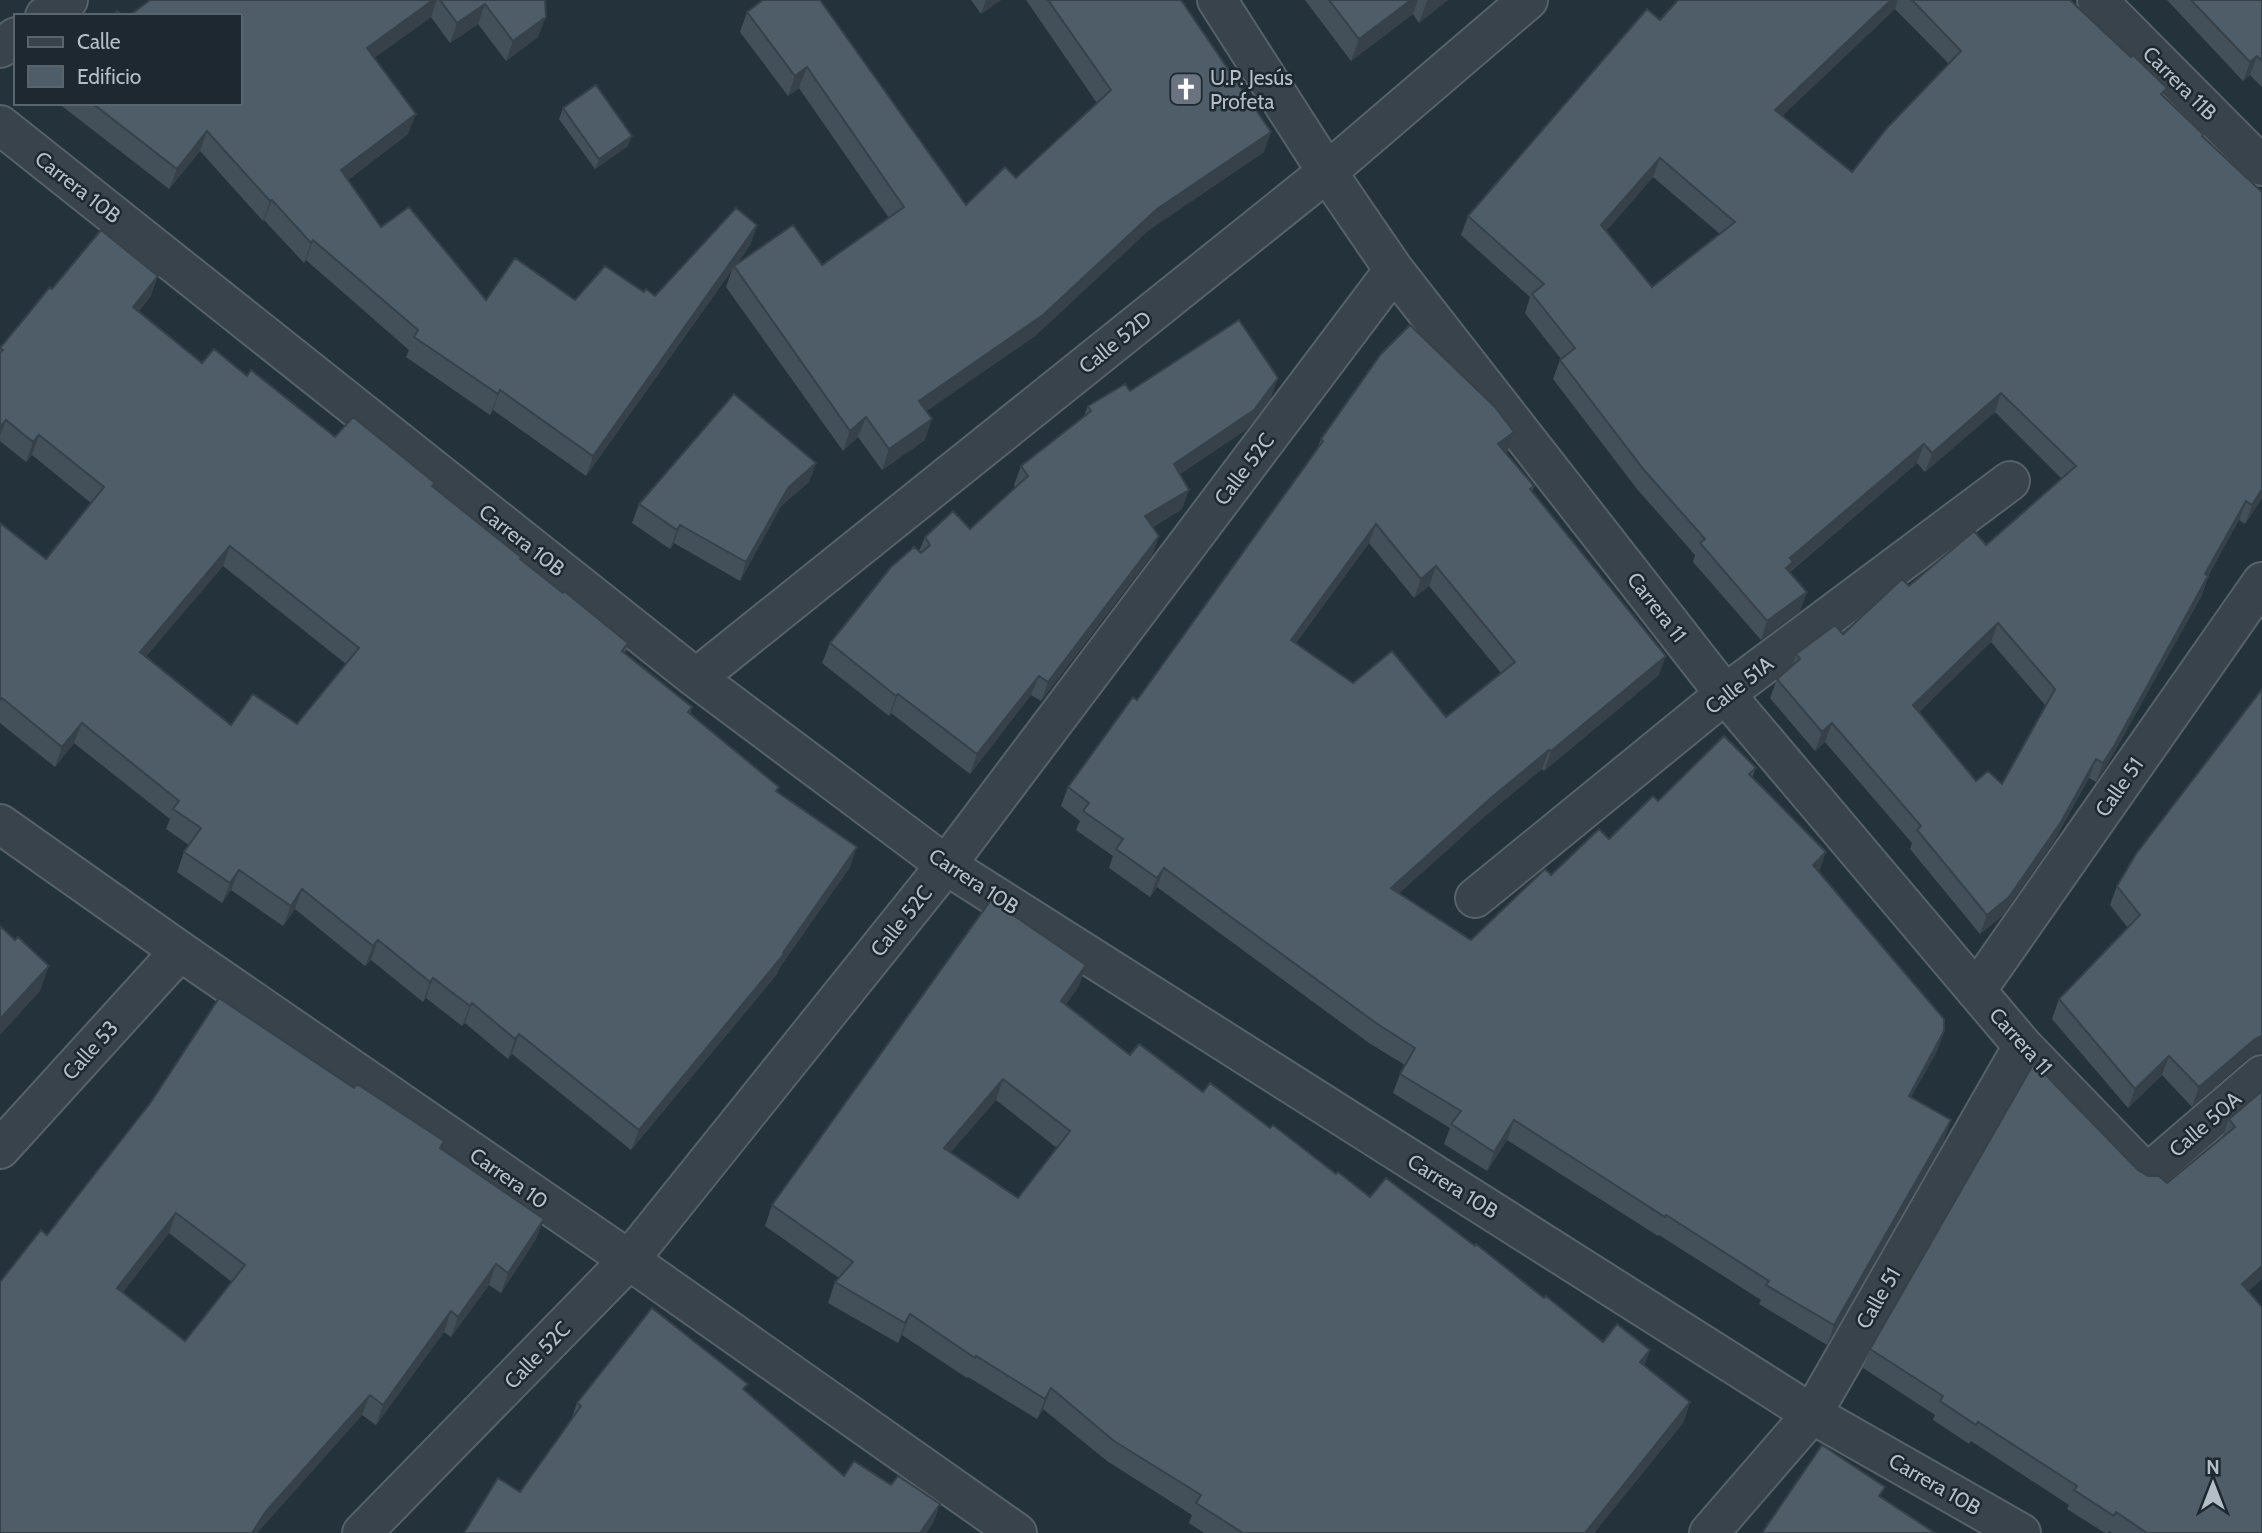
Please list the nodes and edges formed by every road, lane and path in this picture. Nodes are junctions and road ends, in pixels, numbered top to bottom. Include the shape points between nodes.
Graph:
1 (68, 0) edge
2 (1217, 0) edge
3 (1528, 0) edge
4 (2098, 0) edge
5 (49, 14) edge
6 (0, 125) edge
7 (2262, 166) edge
8 (1327, 172) junction
9 (1394, 270) junction
10 (2010, 481) dead end
11 (2262, 582) edge
12 (696, 678) junction
13 (1725, 694) junction
14 (0, 824) edge
15 (946, 865) junction
16 (1475, 898) dead end
17 (180, 951) junction
18 (1976, 991) junction
19 (2023, 1046) junction
20 (2262, 1075) edge
21 (0, 1149) edge
22 (2147, 1174) joint
23 (629, 1260) junction
24 (1812, 1414) junction
25 (362, 1533) edge
26 (1017, 1533) edge
27 (1709, 1533) edge
28 (2021, 1533) edge

1 - 5 street
2 - 8 street, Carrera 11
3 - 8 street, Calle 52D
4 - 7 street, Carrera 11B
6 - 12 street, Carrera 10B
8 - 9 street, Carrera 11
8 - 12 street, Calle 52D
9 - 13 street, Carrera 11
9 - 15 street, Calle 52C
10 - 13 street, Calle 51A
11 - 18 street, Calle 51
12 - 15 street, Carrera 10B
13 - 16 street, Calle 51A
13 - 18 street, Carrera 11
14 - 17 street, Carrera 10
15 - 23 street, Calle 52C
15 - 24 street, Carrera 10B
17 - 21 street, Calle 53
17 - 23 street, Carrera 10
18 - 19 street, Carrera 11
19 - 22 street, Carrera 11
19 - 24 street, Calle 51
20 - 22 street, Calle 50A
23 - 25 street, Calle 52C
23 - 26 street, Carrera 10
24 - 27 street, Calle 51
24 - 28 street, Carrera 10B

